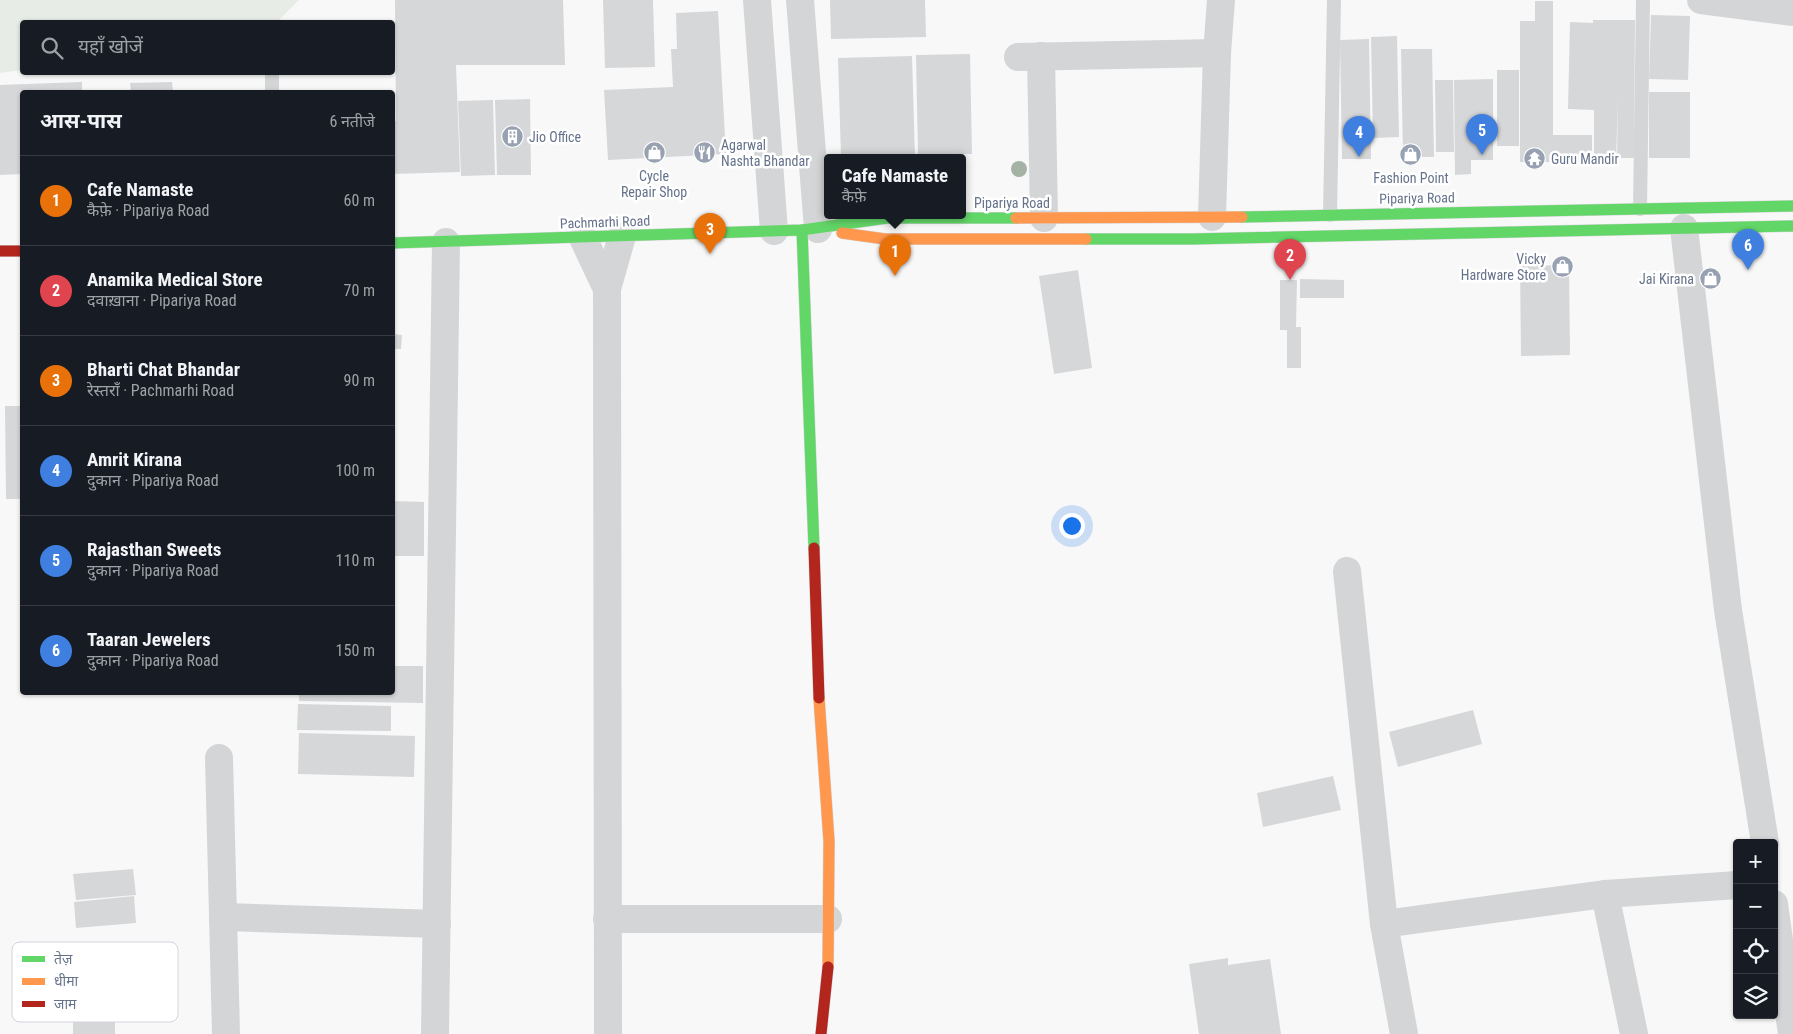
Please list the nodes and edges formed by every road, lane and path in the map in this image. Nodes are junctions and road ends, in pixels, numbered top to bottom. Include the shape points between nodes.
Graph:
1 (757, 0) edge
2 (800, 0) edge
3 (1220, 0) edge
4 (1334, 0) edge
5 (1643, 0) edge
6 (1701, 0) edge
7 (1793, 12) edge
8 (1217, 54) junction
9 (272, 75) edge
10 (272, 90) edge
11 (814, 182) junction
12 (771, 186) junction
13 (1793, 206) edge
14 (1640, 209) junction
15 (1330, 215) junction
16 (1212, 217) junction
17 (966, 218) edge
18 (1044, 218) junction
19 (880, 219) edge
20 (1793, 226) edge
21 (1684, 228) junction
22 (810, 229) junction
23 (774, 231) junction
24 (622, 236) junction
25 (583, 238) junction
26 (446, 242) junction
27 (395, 243) edge
28 (20, 250) edge
29 (0, 251) edge
30 (607, 289) junction
31 (1347, 571) dead end
32 (219, 758) dead end
33 (1764, 839) edge
34 (1733, 885) edge
35 (1605, 894) junction
36 (224, 917) junction
37 (607, 919) junction
38 (828, 919) junction
39 (437, 924) junction
40 (1384, 924) junction
41 (1777, 929) edge
42 (226, 1034) edge
43 (436, 1034) edge
44 (608, 1034) edge
45 (822, 1034) edge
46 (1404, 1034) edge
47 (1634, 1034) edge
48 (1792, 1034) edge

1 - 12 street
2 - 11 street
3 - 8 street
4 - 15 lane
5 - 14 lane
6 - 7 street
8 - 16 street
8 - 18 street via 1030,57
9 - 10 lane
11 - 12 street
11 - 22 street
12 - 23 street
13 - 14 main road, Pipariya Road
14 - 15 main road, Pipariya Road
15 - 16 main road, Pipariya Road
16 - 18 main road, Pipariya Road
17 - 18 main road, Pipariya Road
19 - 22 main road, Pipariya Road
20 - 21 main road
21 - 22 main road via 1192,239 885,239
21 - 33 street via 1728,610
22 - 23 main road, Pachmarhi Road
22 - 38 main road via 820,714 829,841
23 - 24 main road, Pachmarhi Road
24 - 25 main road, Pachmarhi Road
24 - 30 street
25 - 26 main road, Pachmarhi Road
25 - 30 street
26 - 27 main road, Pachmarhi Road
26 - 39 street
28 - 29 main road
30 - 37 street
31 - 40 street
32 - 36 street
34 - 35 street
35 - 40 street
35 - 47 street
36 - 39 street
36 - 42 street
37 - 38 street
37 - 44 street
38 - 45 main road via 828,978
39 - 43 street
40 - 46 street
41 - 48 street

